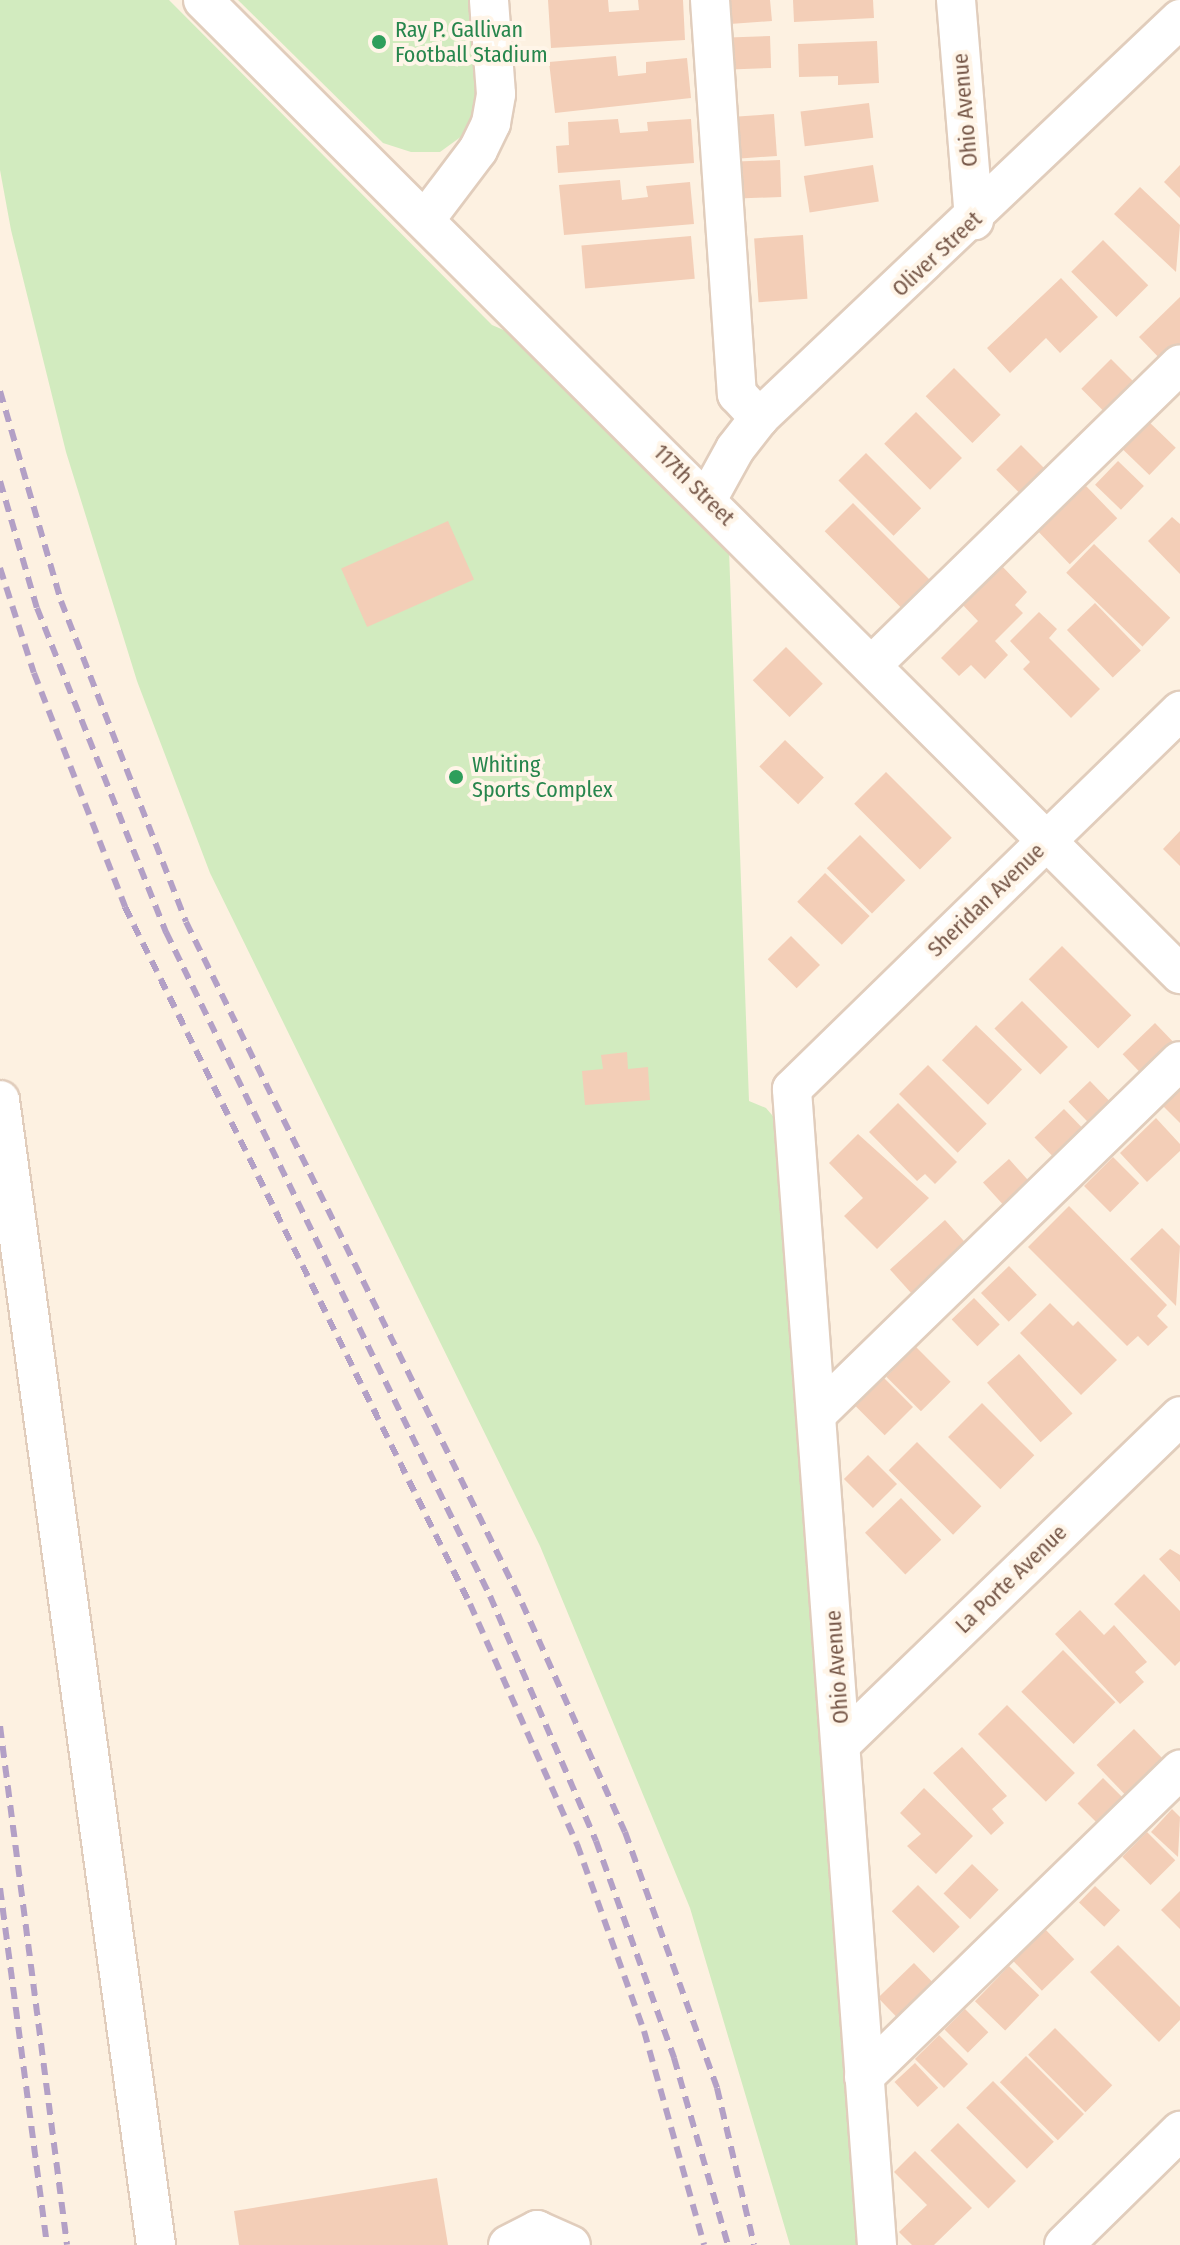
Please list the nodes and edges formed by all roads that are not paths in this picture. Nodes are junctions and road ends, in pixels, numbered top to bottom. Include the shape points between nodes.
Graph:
1 (203, 0) edge
2 (489, 0) edge
3 (710, 0) edge
4 (956, 0) edge
5 (1180, 19) edge
6 (425, 220) junction
7 (974, 220) junction
8 (1180, 364) edge
9 (759, 418) junction
10 (708, 498) junction
11 (873, 664) junction
12 (1180, 711) edge
13 (1046, 841) junction
14 (1180, 974) edge
15 (1180, 1061) edge
16 (792, 1089) joint
17 (0, 1100) edge
18 (817, 1414) junction
19 (1180, 1416) edge
20 (843, 1742) junction
21 (1180, 1770) edge
22 (864, 2077) junction
23 (1180, 2131) edge
24 (156, 2245) edge
25 (508, 2245) edge
26 (571, 2245) edge
27 (877, 2245) edge
28 (1064, 2245) edge

1 - 6 street, 117th Street
2 - 6 street via 496,94 491,123 478,150
3 - 9 street via 737,394
4 - 7 street, Ohio Avenue
5 - 7 street, Oliver Street
6 - 10 street, 117th Street
7 - 9 street, Oliver Street
8 - 11 street
9 - 10 street, Oliver Street
10 - 11 street, 117th Street
11 - 13 street, 117th Street
12 - 13 street, Sheridan Avenue
13 - 14 street, 117th Street
13 - 16 street, Sheridan Avenue
15 - 18 street
16 - 18 street, Ohio Avenue
17 - 24 street
18 - 20 street, Ohio Avenue
19 - 20 street, La Porte Avenue
20 - 22 street, Ohio Avenue
21 - 22 street
22 - 27 street, Ohio Avenue
23 - 28 street
25 - 26 street via 537,2230

